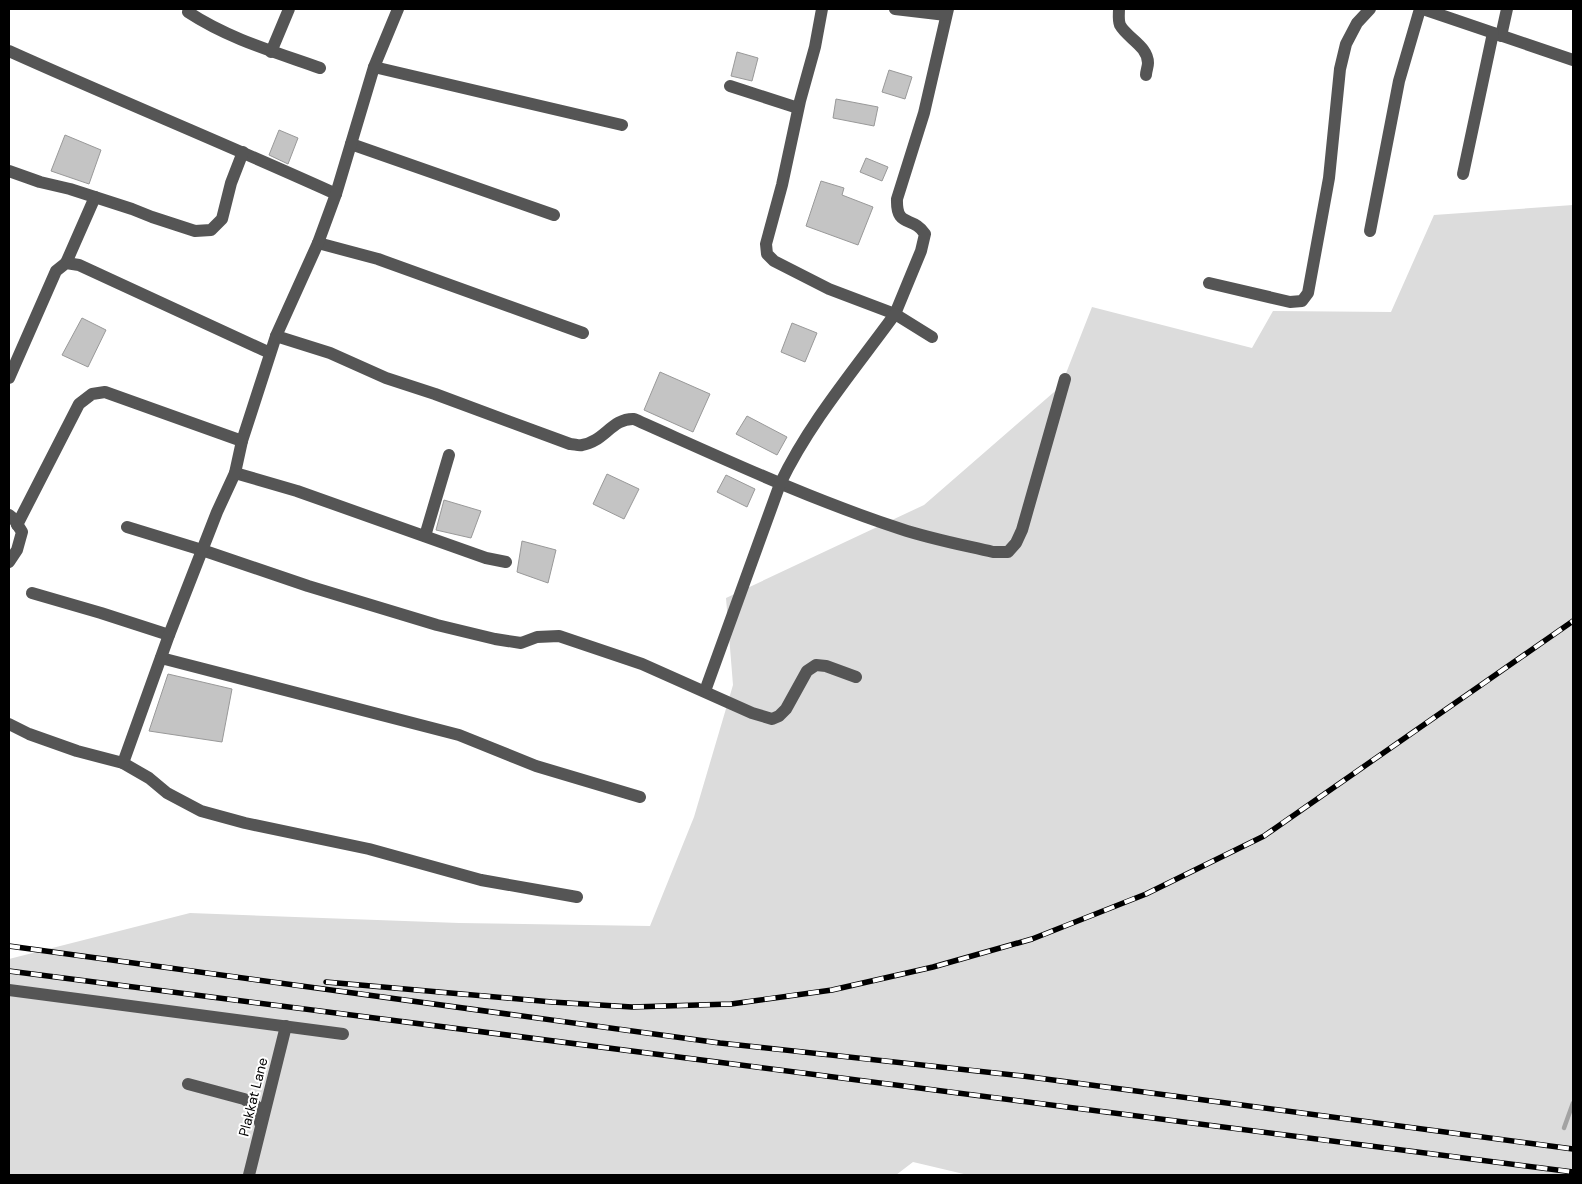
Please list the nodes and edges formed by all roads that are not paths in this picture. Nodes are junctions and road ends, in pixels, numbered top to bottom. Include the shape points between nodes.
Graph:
1 (289, 9) edge
2 (398, 9) edge
3 (822, 9) edge
4 (896, 9) edge
5 (1119, 9) edge
6 (1370, 9) edge
7 (1421, 9) edge
8 (1507, 9) edge
9 (186, 10) edge
10 (947, 12) edge
11 (1497, 35) junction
12 (9, 51) edge
13 (271, 52) junction
14 (1573, 60) edge
15 (374, 67) junction
16 (320, 68) dead end
17 (1146, 75) dead end
18 (730, 86) dead end
19 (798, 108) junction
20 (622, 125) dead end
21 (351, 144) junction
22 (243, 152) junction
23 (9, 170) edge
24 (1463, 174) dead end
25 (336, 194) junction
26 (95, 197) junction
27 (554, 215) dead end
28 (1370, 231) dead end
29 (318, 243) junction
30 (66, 263) junction
31 (1209, 283) dead end
32 (895, 314) junction
33 (583, 333) dead end
34 (276, 336) junction
35 (932, 337) dead end
36 (270, 353) junction
37 (9, 378) edge
38 (1065, 379) dead end
39 (242, 441) junction
40 (449, 455) dead end
41 (235, 473) junction
42 (780, 484) junction
43 (13, 520) edge
44 (127, 527) dead end
45 (425, 536) junction
46 (202, 550) junction
47 (9, 562) edge
48 (506, 562) dead end
49 (32, 592) dead end
50 (169, 635) junction
51 (161, 658) junction
52 (856, 677) dead end
53 (705, 691) junction
54 (9, 724) edge
55 (124, 763) junction
56 (640, 797) dead end
57 (577, 897) dead end
58 (9, 990) edge
59 (286, 1026) junction
60 (343, 1034) dead end
61 (188, 1084) dead end
62 (261, 1126) junction
63 (248, 1175) edge

1 - 13 street
2 - 15 street
3 - 19 street
4 - 10 street
5 - 17 street via 1121,25 1146,54
6 - 31 street via 1357,22 1346,44 1340,69 1329,178 1308,293 1302,301 1290,302
7 - 11 street
7 - 28 street via 1399,81
8 - 11 street
9 - 13 street via 220,31
10 - 32 street via 924,113 898,199 897,211 901,218 920,227 925,234
11 - 14 street
11 - 24 street
12 - 22 street
13 - 16 street
15 - 20 street
15 - 21 street
18 - 19 street
19 - 32 street via 766,244 767,254 774,261 830,289
21 - 25 street
21 - 27 street
22 - 25 street
22 - 26 street via 222,219 211,230 196,231
23 - 26 street
25 - 29 street
26 - 30 street
29 - 33 street via 378,259
29 - 34 street
30 - 36 street via 80,265
30 - 37 street via 56,272
32 - 35 street
32 - 42 street via 815,424
34 - 36 street
34 - 42 street via 330,353 386,378 570,444 582,445 605,434 625,418 634,419
36 - 39 street
38 - 42 street via 1022,530 1008,552 993,552 902,530
39 - 41 street
39 - 43 street via 112,394 92,394 79,404
40 - 45 street
41 - 45 street
41 - 46 street
42 - 53 street
43 - 47 street via 22,532 17,550
44 - 46 street
45 - 48 street
46 - 50 street
46 - 53 street via 308,586 495,639 521,643 536,637 559,636 642,664
49 - 50 street
50 - 51 street
51 - 55 street
51 - 56 street via 459,735 536,766
52 - 53 street via 816,665 807,671 786,709 772,719
54 - 55 street via 77,752
55 - 57 street via 201,811 369,849 481,880
58 - 59 street
59 - 60 street
59 - 62 street, Plakkat Lane
61 - 62 street via 244,1099 256,1106
62 - 63 street, Plakkat Lane

